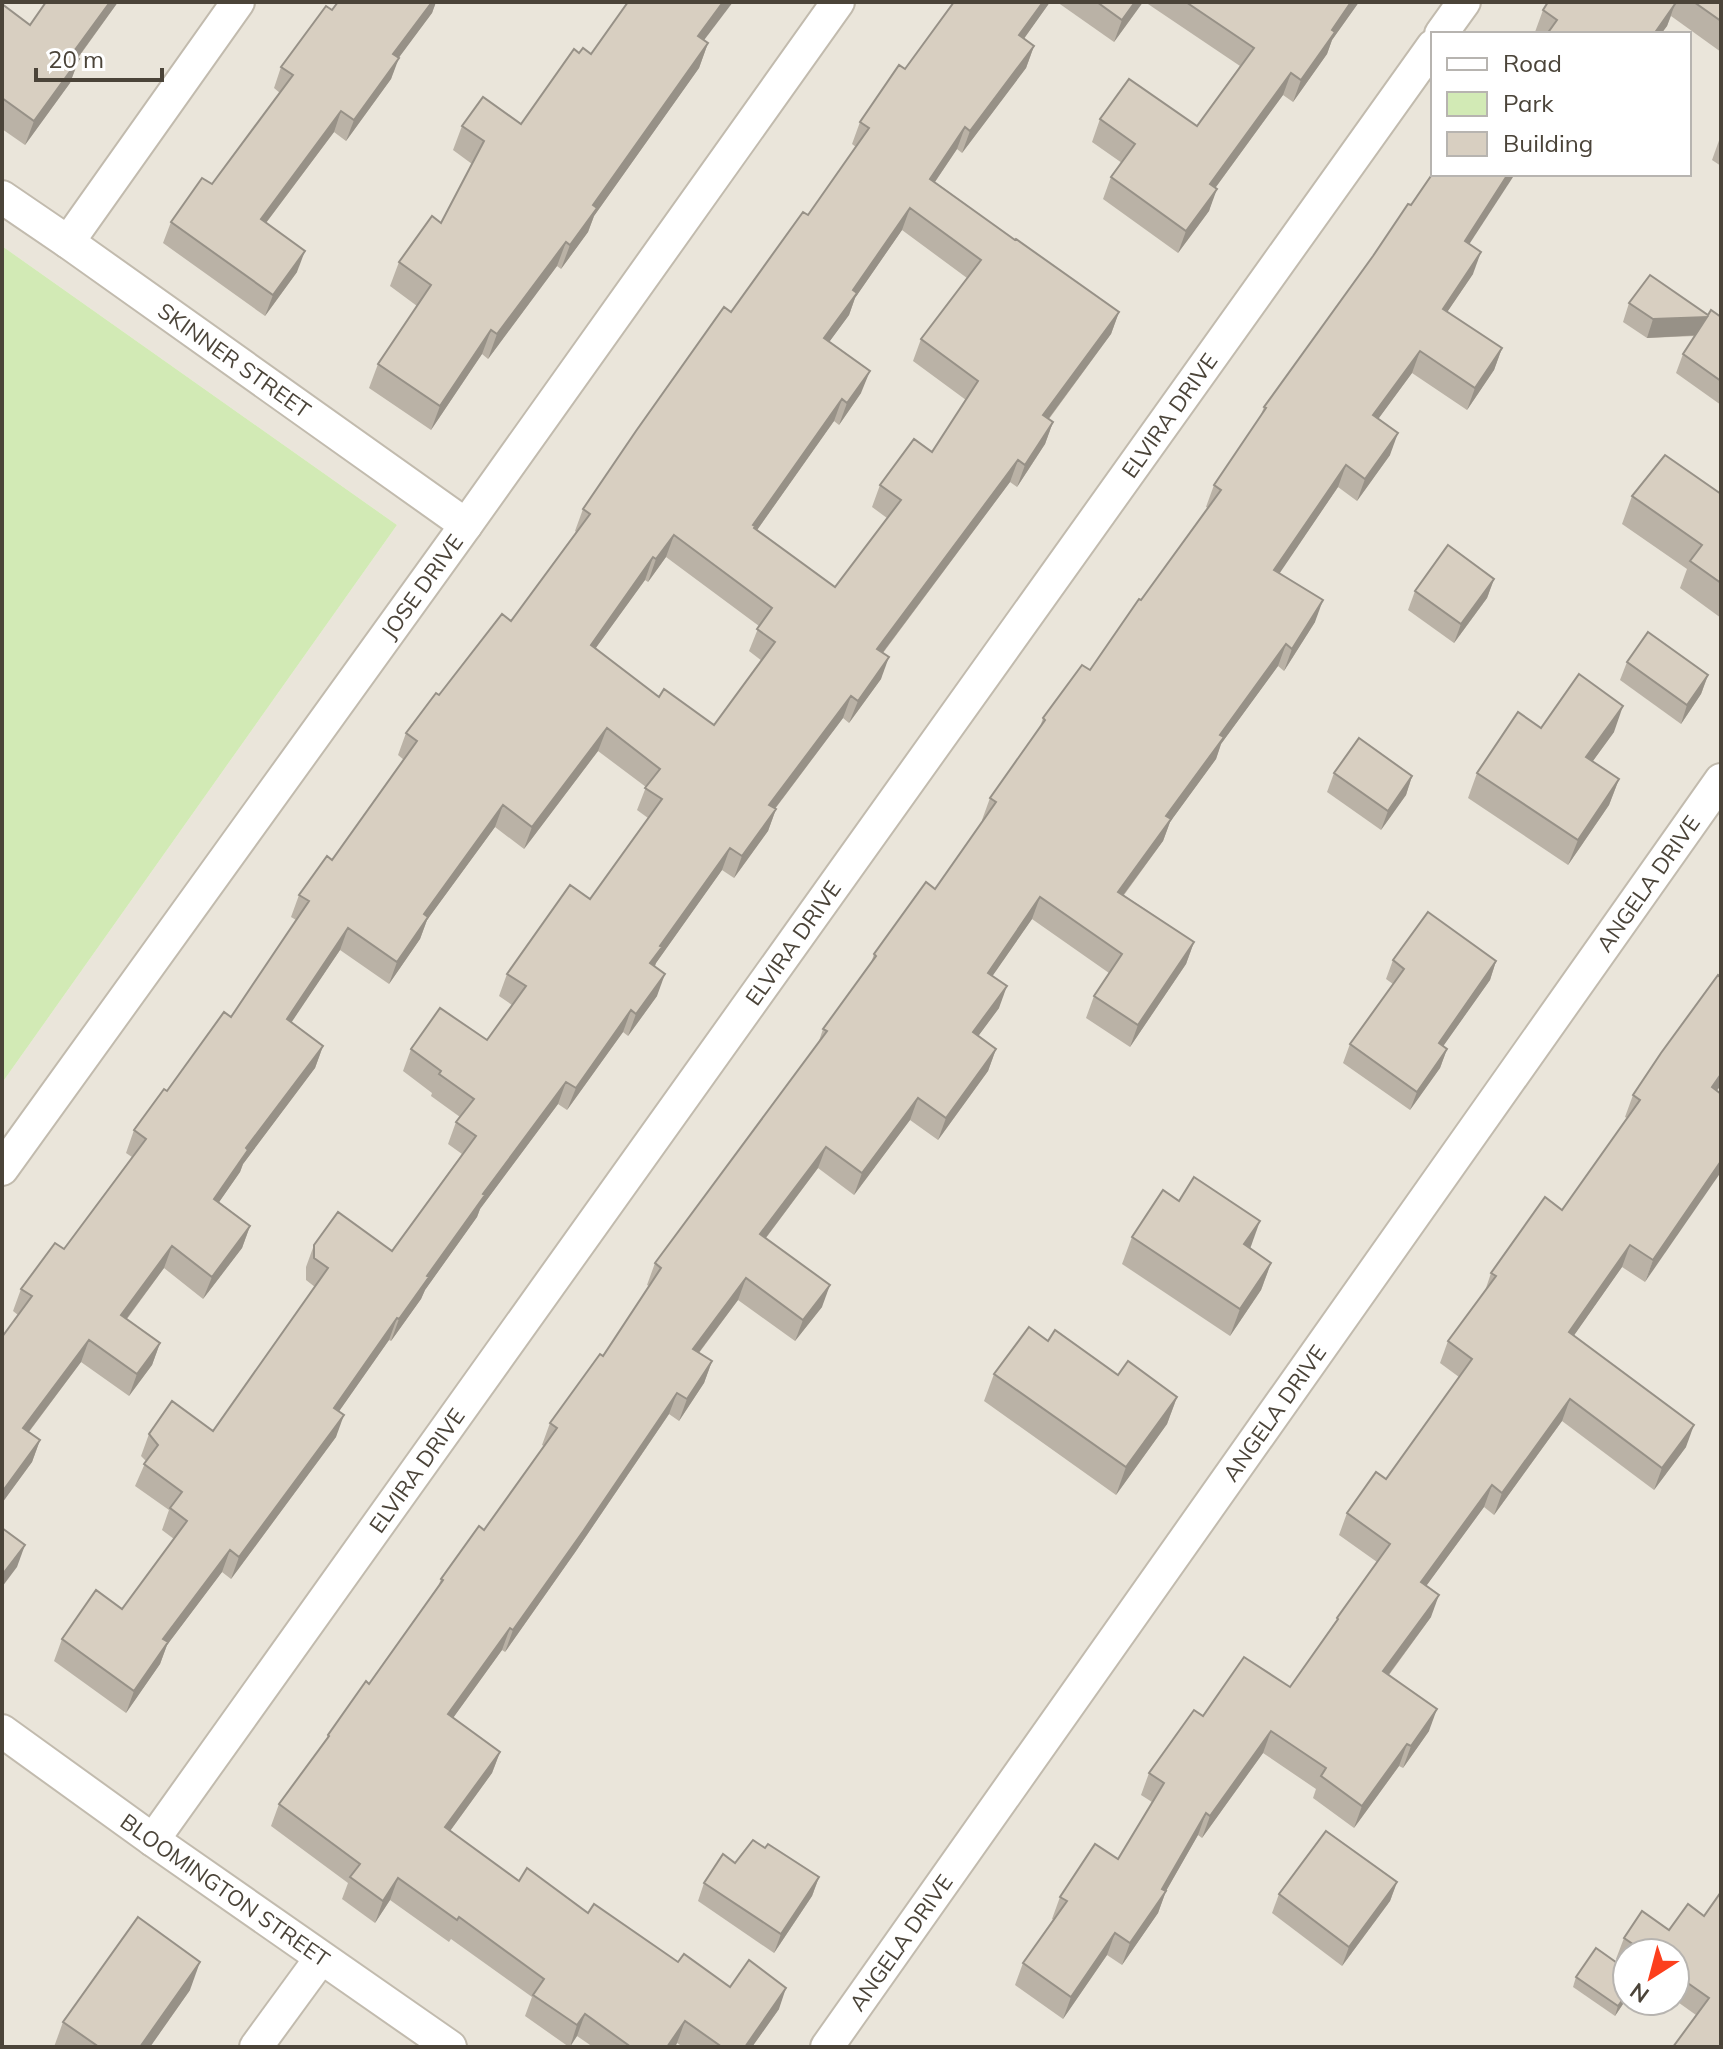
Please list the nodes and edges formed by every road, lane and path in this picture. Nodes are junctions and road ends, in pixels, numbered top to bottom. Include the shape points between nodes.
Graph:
1 (238, 2) edge
2 (838, 2) edge
3 (1464, 2) edge
4 (1442, 32) edge
5 (1431, 49) edge
6 (2, 197) edge
7 (68, 242) junction
8 (466, 525) junction
9 (1721, 780) edge
10 (2, 1169) edge
11 (2, 1731) edge
12 (153, 1840) junction
13 (321, 1958) junction
14 (256, 2047) edge
15 (450, 2047) edge
16 (827, 2047) edge

1 - 7 street
2 - 8 street, JOSE DRIVE
3 - 4 street
5 - 12 street, ELVIRA DRIVE
6 - 7 street, SKINNER STREET
7 - 8 street, SKINNER STREET
8 - 10 street, JOSE DRIVE
9 - 16 street, ANGELA DRIVE
11 - 12 street, BLOOMINGTON STREET
12 - 13 street, BLOOMINGTON STREET
13 - 14 street
13 - 15 street, BLOOMINGTON STREET

